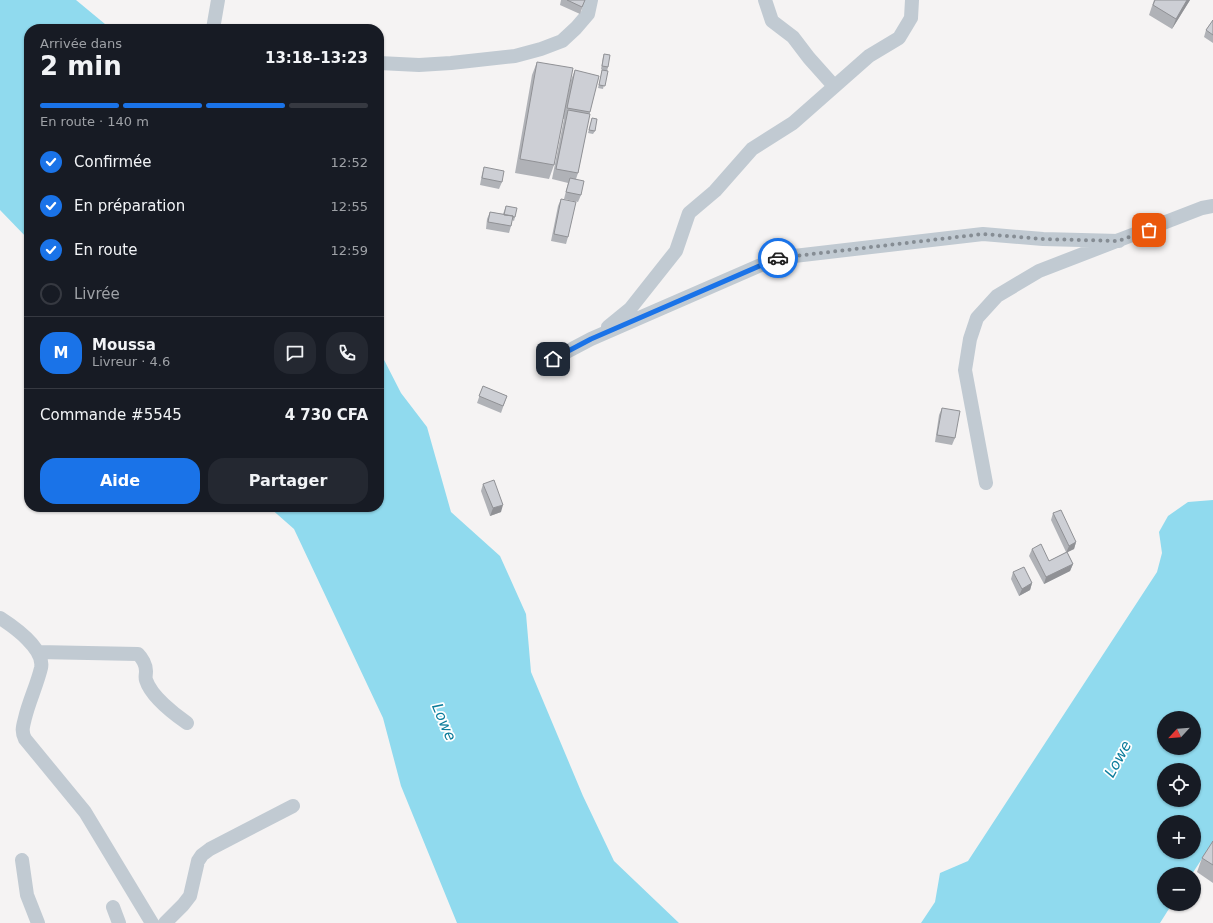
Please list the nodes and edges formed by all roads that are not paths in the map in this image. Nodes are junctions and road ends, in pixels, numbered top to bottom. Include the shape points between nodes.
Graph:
1 (218, 0) edge
2 (591, 0) edge
3 (765, 0) edge
4 (912, 0) edge
5 (214, 24) edge
6 (384, 63) edge
7 (834, 86) junction
8 (1213, 206) edge
9 (1118, 241) junction
10 (591, 339) junction
11 (553, 359) dead end
12 (986, 483) dead end
13 (0, 618) edge
14 (38, 652) junction
15 (187, 723) dead end
16 (293, 806) dead end
17 (22, 860) dead end
18 (113, 907) dead end
19 (38, 923) edge
20 (119, 923) edge
21 (152, 923) edge
22 (165, 923) edge

1 - 5 street
2 - 6 street via 588,14 576,28 562,41 541,49 516,56 451,63
3 - 7 street via 772,21 793,37
4 - 7 street via 911,18 899,38 868,56
7 - 10 street via 793,123 752,149 715,191 689,213 676,251 630,309
8 - 9 street
9 - 10 street via 983,234 777,258
9 - 12 street via 1039,271 996,296 977,318 970,339 965,370
10 - 11 street
13 - 14 street via 20,632
14 - 15 street via 138,654 145,667 147,684 153,693
14 - 21 street via 41,667 28,706 23,735 85,812
16 - 22 street via 202,855 198,861 190,896
17 - 19 street via 27,895
18 - 20 street

